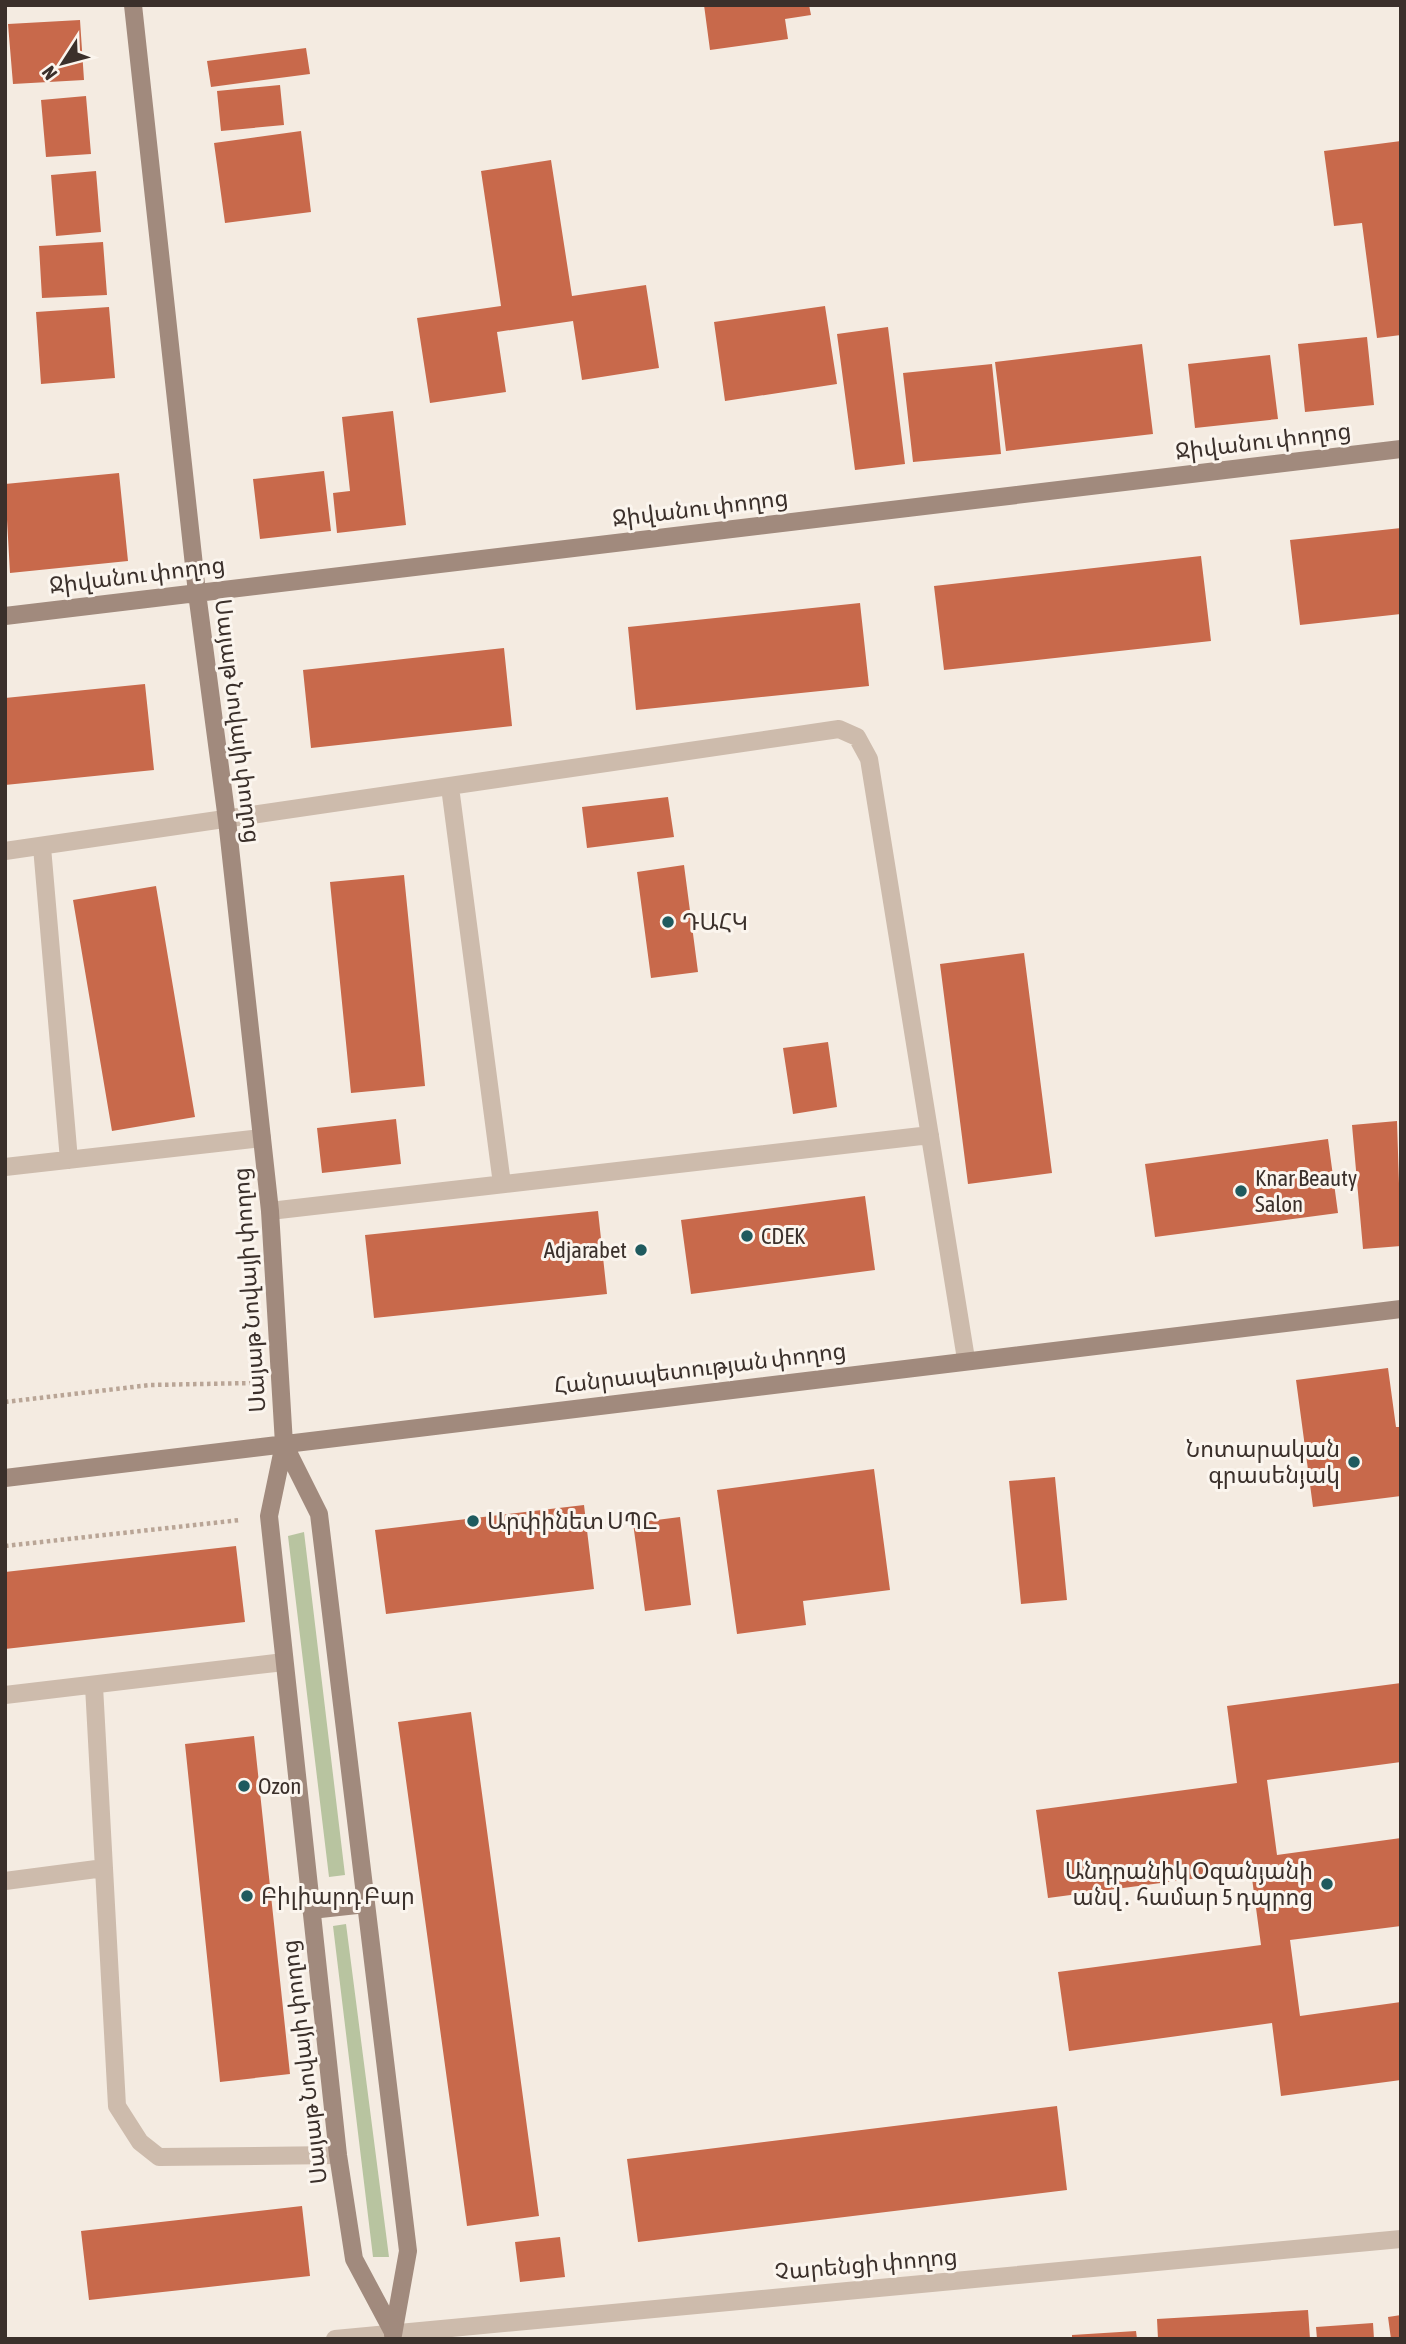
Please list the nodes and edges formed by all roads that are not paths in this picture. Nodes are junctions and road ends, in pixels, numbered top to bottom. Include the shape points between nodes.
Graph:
1 (133, 5) edge
2 (1401, 449) edge
3 (197, 593) junction
4 (5, 616) edge
5 (450, 787) junction
6 (227, 820) junction
7 (42, 847) junction
8 (5, 851) edge
9 (930, 1135) junction
10 (262, 1138) junction
11 (69, 1160) junction
12 (5, 1167) edge
13 (502, 1184) junction
14 (270, 1211) junction
15 (1401, 1309) edge
16 (966, 1359) junction
17 (284, 1444) junction
18 (5, 1478) edge
19 (284, 1662) junction
20 (94, 1686) junction
21 (5, 1695) edge
22 (104, 1868) junction
23 (5, 1881) edge
24 (366, 1904) junction
25 (311, 1910) junction
26 (338, 2155) junction
27 (1401, 2239) edge
28 (393, 2336) edge
29 (335, 2339) edge

1 - 3 street, Սայաթ Նովայի փողոց
2 - 3 street, Ջիվանու փողոց
3 - 4 street, Ջիվանու փողոց
3 - 6 street, Սայաթ Նովայի փողոց
5 - 6 street
5 - 9 street via 839,729 856,737 869,759
5 - 13 street
6 - 7 street
6 - 10 street, Սայաթ Նովայի փողոց
7 - 8 street
7 - 11 street
9 - 13 street
9 - 16 street
10 - 11 street
10 - 14 street, Սայաթ Նովայի փողոց
11 - 12 street
13 - 14 street
14 - 17 street, Սայաթ Նովայի փողոց
15 - 16 street, Հանրապետության փողոց
16 - 17 street, Հանրապետության փողոց
17 - 18 street, Հանրապետության փողոց
17 - 19 street, Սայաթ Նովայի փողոց via 269,1516
17 - 24 street, Սայաթ Նովայի փողոց via 320,1514
19 - 20 street
19 - 25 street, Սայաթ Նովայի փողոց
20 - 21 street
20 - 22 street
22 - 23 street
22 - 26 street via 117,2106 140,2142 159,2157
24 - 25 street
24 - 28 street, Սայաթ Նովայի փողոց via 408,2251
25 - 26 street, Սայաթ Նովայի փողոց
26 - 28 street, Սայաթ Նովայի փողոց via 354,2259
27 - 28 street, Չարենցի փողոց
28 - 29 street, Չարենցի փողոց

